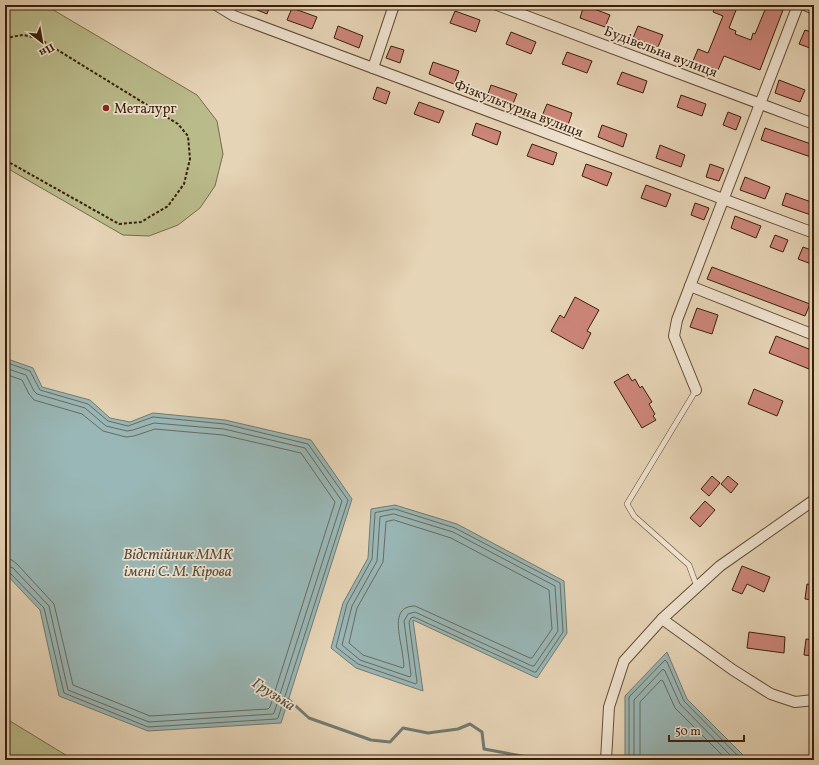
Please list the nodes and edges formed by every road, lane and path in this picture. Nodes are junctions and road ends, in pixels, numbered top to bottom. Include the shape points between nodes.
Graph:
1 (394, 5) edge
2 (497, 5) edge
3 (798, 5) edge
4 (805, 5) edge
5 (218, 6) edge
6 (814, 9) edge
7 (5, 38) edge
8 (373, 68) junction
9 (760, 104) junction
10 (814, 124) edge
11 (5, 160) edge
12 (723, 199) junction
13 (814, 233) edge
14 (690, 286) junction
15 (814, 335) edge
16 (696, 390) joint
17 (814, 500) edge
18 (696, 587) junction
19 (662, 619) junction
20 (814, 700) edge
21 (444, 757) dead end
22 (448, 760) edge
23 (606, 760) edge

1 - 8 street
2 - 9 street, Будівельна вулиця
3 - 9 street
4 - 6 street
5 - 8 street, Фiзкультурна вулиця via 234,16
7 - 11 path via 23,35 38,38 178,124 188,136 190,159 184,184 168,206 141,222 119,224
8 - 12 street, Фiзкультурна вулиця
9 - 10 street, Будівельна вулиця
9 - 12 street
12 - 13 street, Фiзкультурна вулиця
12 - 14 street
14 - 15 street
14 - 16 street via 677,320 674,336
16 - 18 lane via 627,504 634,516 689,564
17 - 18 street via 720,566
18 - 19 street
19 - 20 street via 771,694 795,702
19 - 23 street via 624,661 609,707
21 - 22 path

